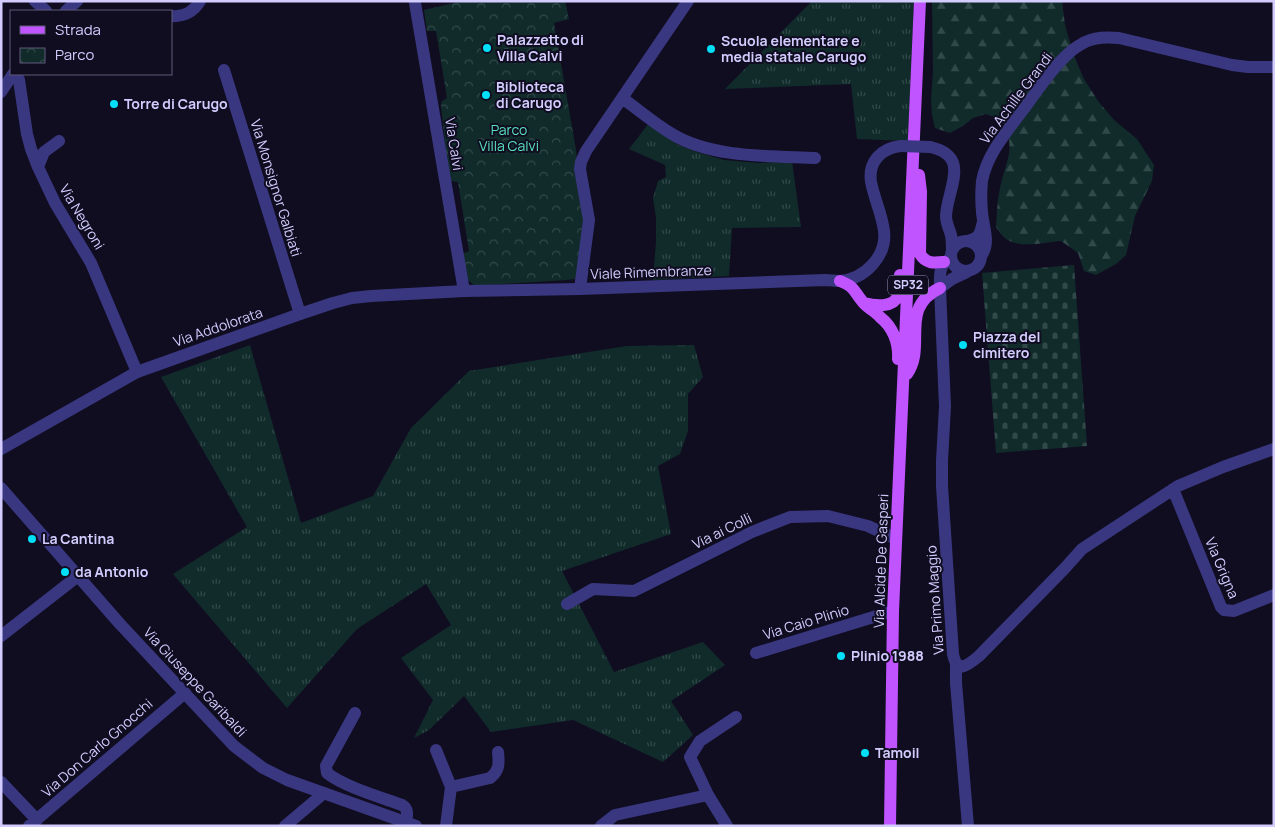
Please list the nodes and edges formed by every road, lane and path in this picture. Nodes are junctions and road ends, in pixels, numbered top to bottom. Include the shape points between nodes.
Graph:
1 (34, 1) edge
2 (77, 1) edge
3 (200, 1) edge
4 (688, 1) edge
5 (920, 1) edge
6 (415, 2) edge
7 (45, 10) edge
8 (67, 10) edge
9 (172, 16) edge
10 (1274, 67) edge
11 (224, 70) dead end
12 (13, 75) edge
13 (15, 75) edge
14 (1, 92) edge
15 (622, 98) junction
16 (59, 141) dead end
17 (815, 158) dead end
18 (913, 162) junction
19 (38, 167) junction
20 (912, 192) junction
21 (983, 222) junction
22 (954, 248) junction
23 (982, 256) junction
24 (967, 272) junction
25 (840, 281) junction
26 (940, 288) junction
27 (580, 289) junction
28 (464, 291) junction
29 (864, 303) junction
30 (300, 314) junction
31 (137, 372) junction
32 (904, 381) junction
33 (1, 449) edge
34 (1274, 449) edge
35 (1, 488) edge
36 (1173, 489) junction
37 (896, 539) junction
38 (78, 576) junction
39 (1274, 595) edge
40 (566, 604) dead end
41 (893, 610) junction
42 (1, 636) edge
43 (756, 653) dead end
44 (956, 663) junction
45 (185, 693) junction
46 (355, 713) dead end
47 (736, 717) dead end
48 (436, 750) dead end
49 (498, 752) dead end
50 (1, 782) edge
51 (451, 787) junction
52 (324, 793) junction
53 (708, 795) junction
54 (33, 823) edge
55 (890, 823) edge
56 (411, 824) edge
57 (602, 825) edge
58 (285, 826) edge
59 (446, 826) edge
60 (727, 826) edge
61 (968, 826) edge

1 - 7 street
2 - 8 street
3 - 9 street via 190,13
4 - 15 street
5 - 18 main road, SP32
6 - 28 street, Via Calvi
10 - 21 street, Via Achille Grandi via 1248,67 1119,38 1088,41 1070,52 1050,74 992,156 981,193
11 - 30 street, Via Monsignor Galbiati
12 - 14 street
13 - 19 street, Via Negroni via 19,80 27,134
15 - 17 street via 672,134 700,147 731,153
15 - 27 street via 581,162 589,220
16 - 19 street via 44,152
18 - 20 main road, SP32
18 - 22 main road via 921,185 920,254 929,262
19 - 31 street, Via Negroni via 55,204 91,263
20 - 29 main road via 904,207 897,298 883,305
20 - 32 main road, SP32
21 - 22 street via 979,236
21 - 23 street, Via Achille Grandi via 986,250
22 - 23 street via 972,242
22 - 24 street via 954,267
22 - 25 street, bridge via 946,220 955,177 949,156 930,147 894,146 879,154 870,171 885,236 879,256 867,270
22 - 26 street, Via Primo Maggio via 940,272
23 - 24 street via 976,268
24 - 26 street
25 - 27 street, Viale Rimembranze
25 - 29 main road via 852,287
26 - 32 main road via 924,300 917,314 913,360
26 - 44 street, Via Primo Maggio via 945,406 942,486
27 - 28 street, Viale Rimembranze
28 - 30 street, Via Addolorata via 352,298
29 - 32 main road via 884,319 893,334
30 - 31 street, Via Addolorata
31 - 33 street, Via Addolorata
32 - 37 main road, Via Alcide De Gasperi / SP32
34 - 36 street, Via Primo Maggio
35 - 38 street, Via Giuseppe Garibaldi
36 - 39 street, Via Grigna via 1224,610 1234,611
36 - 44 street, Via Primo Maggio via 1082,549 974,661 964,666
37 - 40 street, Via ai Colli via 868,526 828,516 790,518 752,532 634,591 593,589
37 - 41 main road, Via Alcide De Gasperi / SP32
38 - 42 street
38 - 45 street, Via Giuseppe Garibaldi
41 - 43 street, Via Caio Plinio
41 - 55 main road, Via Alcide De Gasperi / SP32
44 - 61 street
45 - 52 street, Via Giuseppe Garibaldi via 234,746 262,768
45 - 54 street, Via Don Carlo Gnocchi
46 - 56 street via 326,766 328,773 351,786 402,805
47 - 53 street via 700,741 690,757
48 - 51 street
49 - 51 street via 496,774
50 - 54 street
51 - 59 street
52 - 56 street, Via Giuseppe Garibaldi
52 - 58 street
53 - 57 street via 615,815
53 - 60 street

